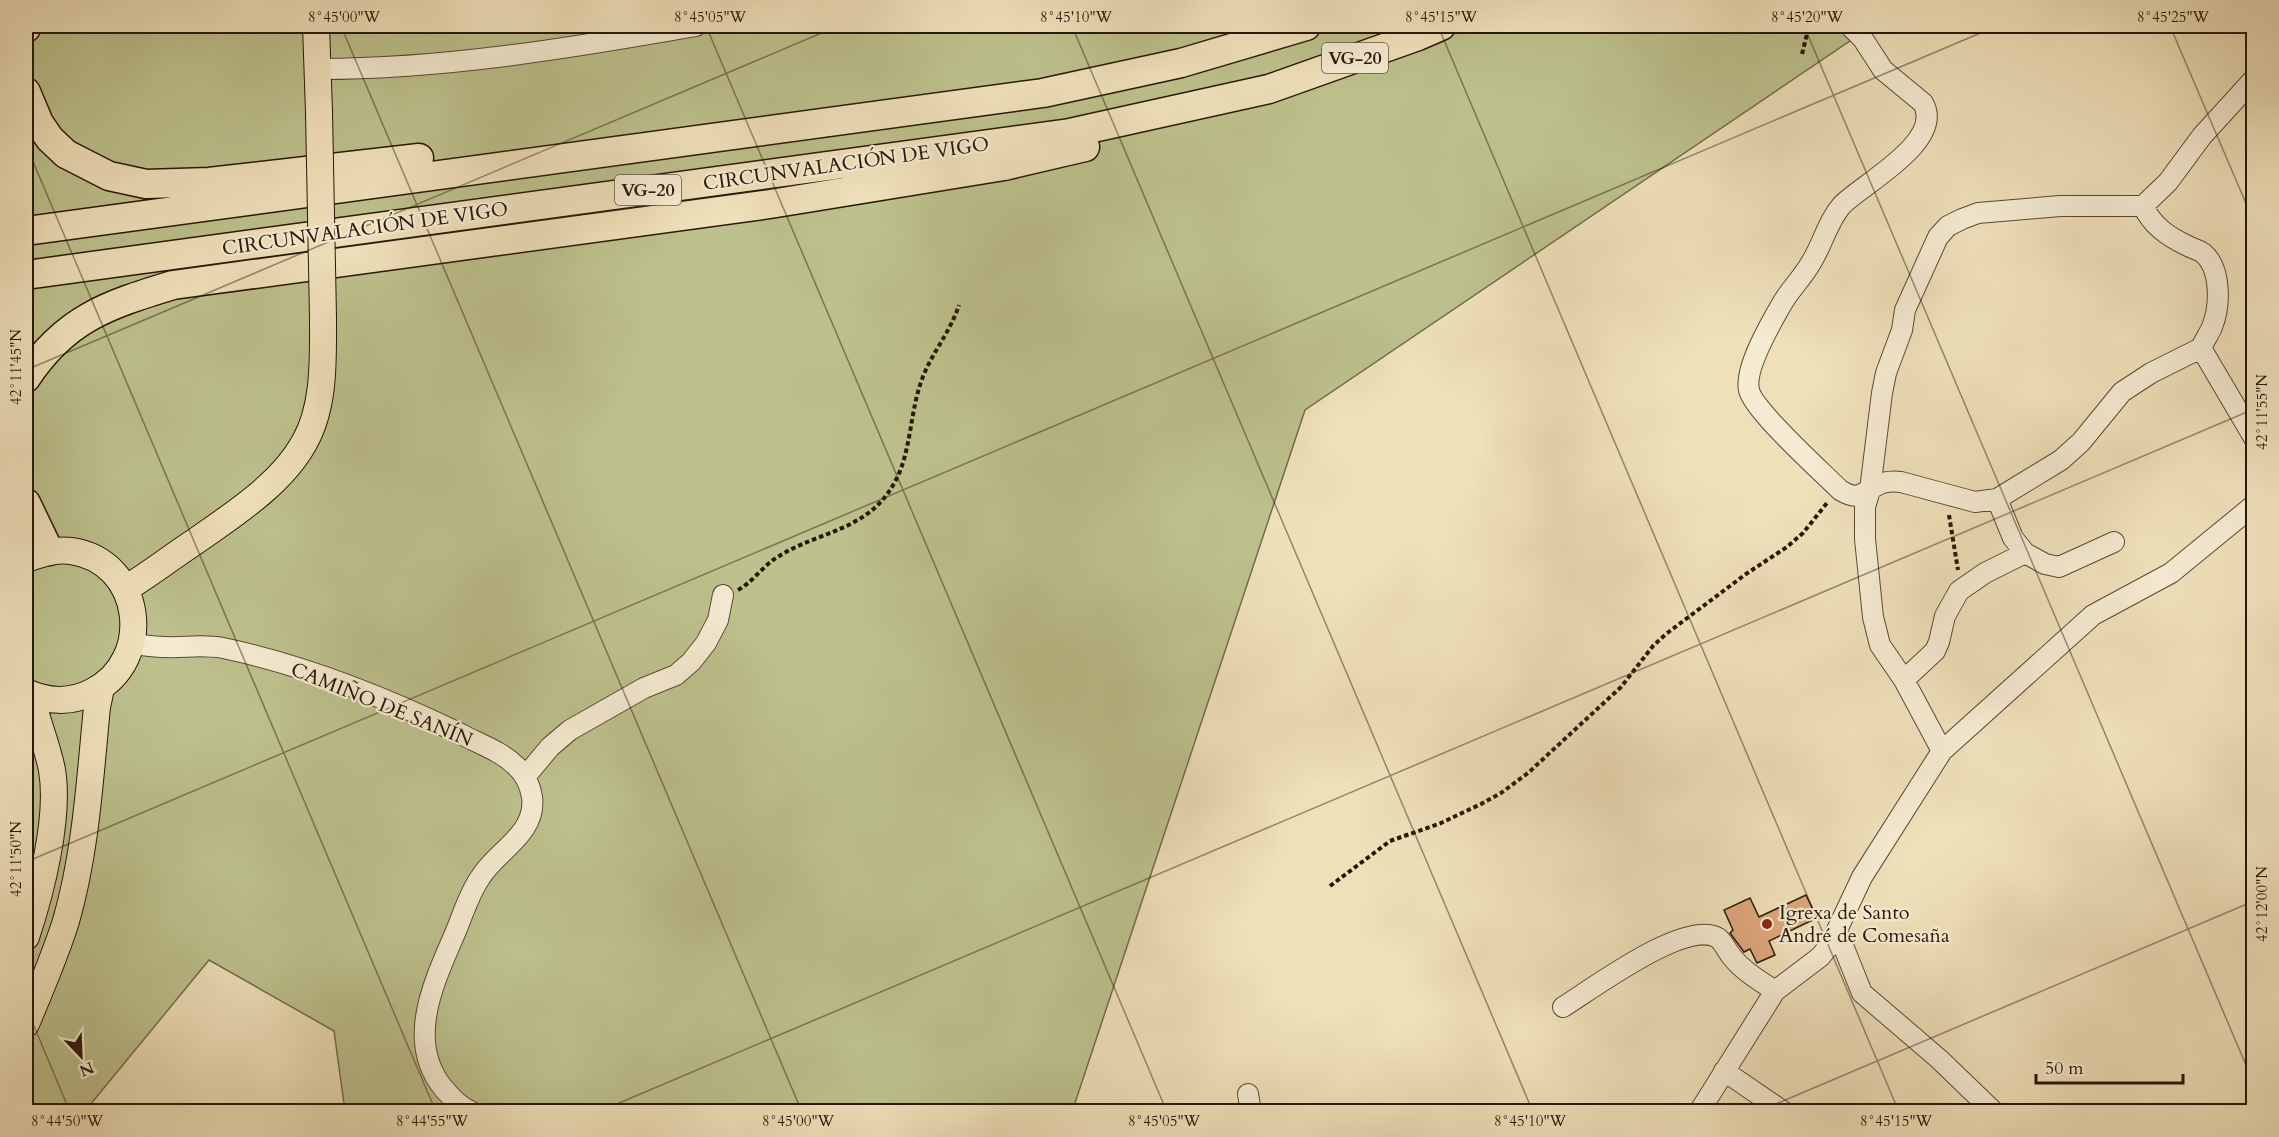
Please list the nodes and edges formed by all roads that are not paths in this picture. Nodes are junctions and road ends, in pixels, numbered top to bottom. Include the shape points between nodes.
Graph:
1 (316, 26) edge
2 (696, 26) edge
3 (1306, 26) edge
4 (1441, 26) edge
5 (1850, 26) edge
6 (318, 69) junction
7 (2253, 79) edge
8 (1269, 89) junction
9 (26, 92) edge
10 (555, 159) junction
11 (2143, 206) junction
12 (26, 231) edge
13 (26, 275) edge
14 (2201, 348) junction
15 (26, 378) edge
16 (2253, 438) edge
17 (1870, 490) junction
18 (1997, 498) junction
19 (26, 503) edge
20 (2253, 505) edge
21 (2114, 542) dead end
22 (2025, 553) junction
23 (37, 555) edge
24 (125, 589) junction
25 (723, 596) road end
26 (132, 644) junction
27 (1904, 680) junction
28 (101, 688) junction
29 (28, 694) edge
30 (1942, 751) junction
31 (525, 777) junction
32 (1838, 933) junction
33 (26, 937) edge
34 (1775, 991) junction
35 (1563, 1007) dead end
36 (26, 1024) edge
37 (1724, 1071) junction
38 (472, 1112) edge
39 (1699, 1112) edge
40 (1784, 1112) edge
41 (1994, 1112) edge

1 - 6 main road
2 - 6 street via 452,62
3 - 10 highway, VG-20 via 1181,63 1043,93
4 - 8 highway, CIRCUNVALACIÓN DE VIGO / VG-20
5 - 17 street via 1883,70 1923,103 1928,110 1926,128 1900,158 1852,197 1832,219 1811,264 1784,301 1748,379 1758,407 1840,490 1853,496
6 - 24 main road, bridge via 323,366 317,406 305,442 287,468 244,506
7 - 11 street via 2202,136 2168,182
8 - 13 highway, CIRCUNVALACIÓN DE VIGO / VG-20 via 1070,133
8 - 15 highway via 1203,120 1004,166 770,204 173,285 80,322 46,350
9 - 10 highway via 39,123 66,154 109,176 146,184 209,182 487,150
10 - 12 highway, VG-20
11 - 14 street via 2161,231 2203,253 2211,265 2217,283 2217,305
11 - 17 street via 1996,211 1978,213 1948,226 1938,237 1905,310 1886,373
14 - 16 street
14 - 18 street via 2122,392 2061,460
17 - 18 street via 1885,482 1901,482 1975,502
17 - 27 street via 1864,519 1876,633
18 - 22 street via 2013,538
19 - 23 highway
20 - 30 street via 2171,573 2093,615
21 - 22 street via 2059,567
22 - 27 street via 1959,591 1945,616 1935,651
23 - 24 main road via 72,552 93,558 111,571
24 - 26 main road via 132,606
25 - 31 street via 718,620 691,662 676,675 644,688 570,730
26 - 28 main road via 120,668
26 - 31 street, CAMIÑO DE SANÍN via 209,646 307,671 430,719 502,755
27 - 30 street
28 - 29 main road via 67,700
28 - 36 main road via 81,849 66,921
29 - 33 main road via 52,772 53,809 44,867
30 - 32 street via 1862,877
31 - 38 street via 532,796 530,818 478,880 432,986 426,1013 426,1049 432,1072 450,1096
32 - 34 street via 1820,957
32 - 41 street via 1862,993
34 - 35 street via 1732,957 1720,939 1699,934 1662,945
34 - 37 street
37 - 39 street
37 - 40 street

